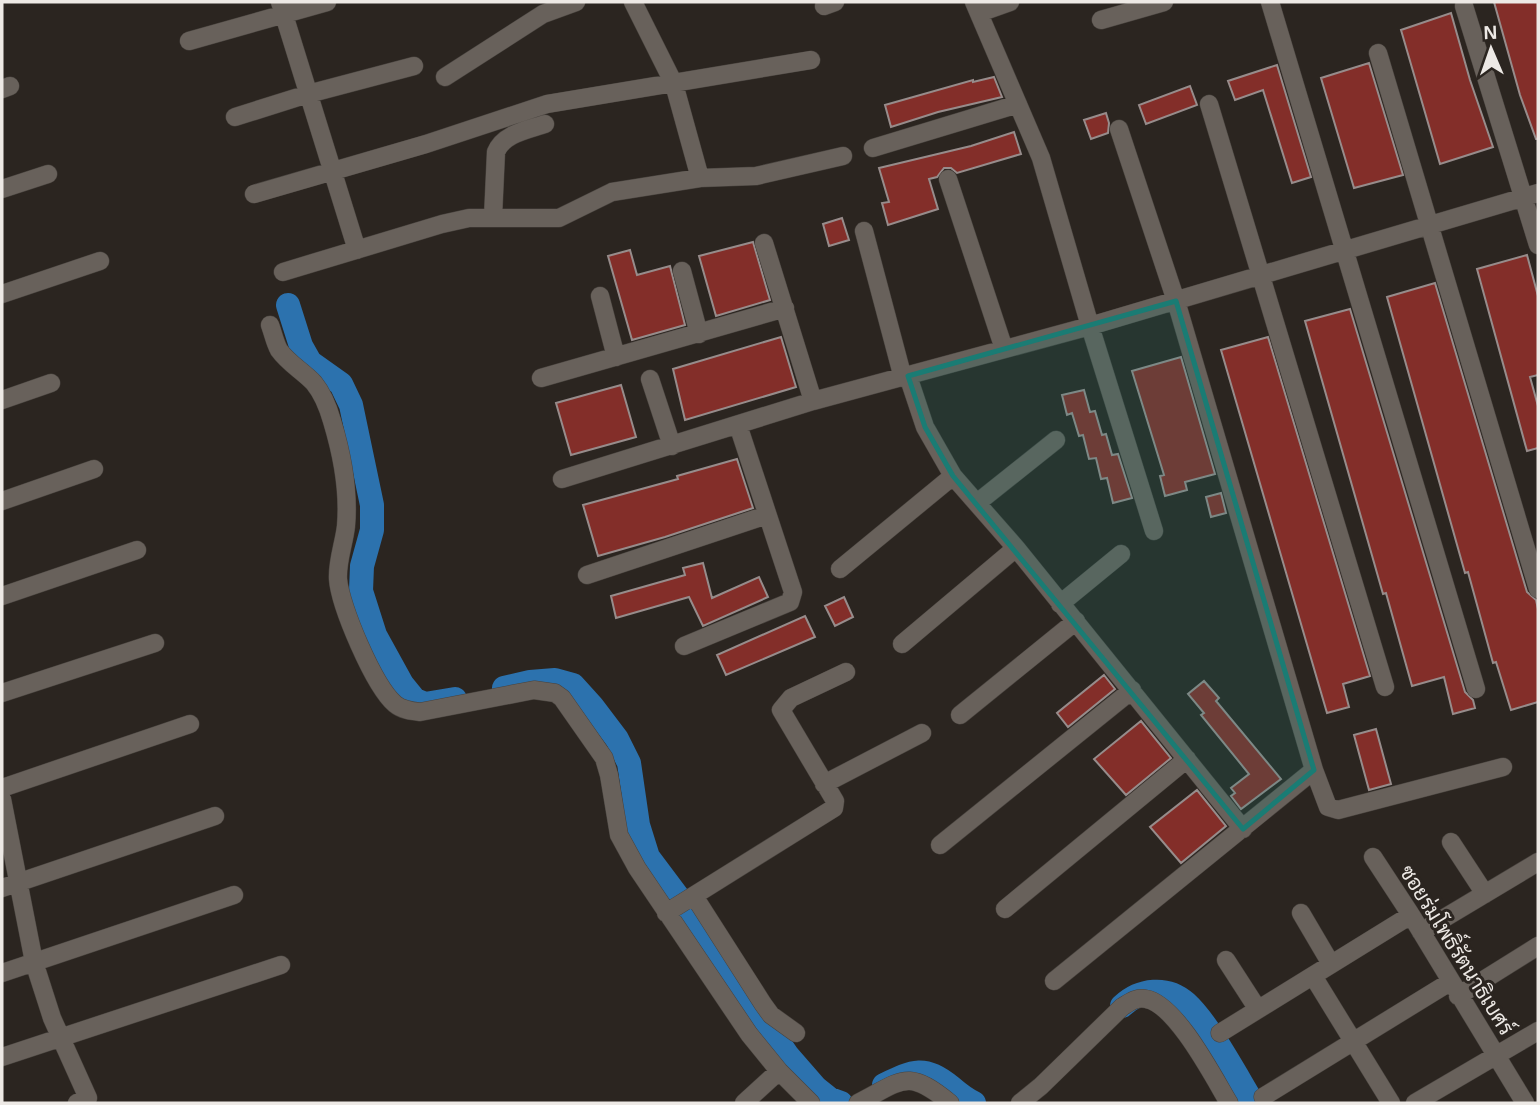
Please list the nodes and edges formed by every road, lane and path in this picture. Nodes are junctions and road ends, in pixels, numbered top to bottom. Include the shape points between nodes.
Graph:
1 (327, 2) edge
2 (576, 2) edge
3 (633, 2) edge
4 (1010, 2) edge
5 (1164, 2) edge
6 (1270, 2) edge
7 (1464, 6) dead end
8 (977, 7) edge
9 (282, 8) edge
10 (1101, 20) dead end
11 (189, 41) dead end
12 (1378, 53) dead end
13 (811, 60) dead end
14 (414, 66) dead end
15 (444, 77) dead end
16 (674, 84) junction
17 (308, 94) junction
18 (1018, 104) junction
19 (1209, 104) dead end
20 (235, 117) dead end
21 (545, 124) dead end
22 (1119, 129) dead end
23 (873, 148) dead end
24 (843, 156) dead end
25 (331, 170) junction
26 (48, 174) dead end
27 (700, 178) junction
28 (948, 179) dead end
29 (2, 189) edge
30 (254, 194) dead end
31 (1532, 195) edge
32 (493, 217) junction
33 (1429, 226) junction
34 (864, 232) dead end
35 (764, 243) dead end
36 (1538, 245) edge
37 (357, 250) junction
38 (1345, 251) junction
39 (100, 261) dead end
40 (682, 271) dead end
41 (283, 272) dead end
42 (1261, 276) junction
43 (2, 294) edge
44 (600, 296) dead end
45 (1176, 301) junction
46 (785, 308) junction
47 (270, 325) dead end
48 (1090, 326) junction
49 (699, 334) junction
50 (1004, 349) junction
51 (616, 357) junction
52 (906, 377) junction
53 (541, 378) dead end
54 (650, 379) dead end
55 (51, 383) dead end
56 (2, 400) edge
57 (813, 401) junction
58 (738, 425) junction
59 (1056, 440) dead end
60 (671, 446) junction
61 (94, 469) dead end
62 (953, 476) junction
63 (562, 479) dead end
64 (2, 501) edge
65 (977, 503) junction
66 (767, 514) junction
67 (1154, 531) dead end
68 (1016, 548) junction
69 (137, 550) dead end
70 (1121, 554) dead end
71 (840, 569) dead end
72 (587, 575) dead end
73 (1538, 589) edge
74 (2, 596) edge
75 (1060, 604) junction
76 (1076, 621) junction
77 (155, 643) dead end
78 (902, 644) dead end
79 (684, 646) dead end
80 (846, 672) dead end
81 (1385, 687) dead end
82 (1476, 689) dead end
83 (1132, 690) junction
84 (2, 693) edge
85 (960, 715) dead end
86 (190, 724) dead end
87 (922, 733) dead end
88 (1187, 759) junction
89 (1503, 767) dead end
90 (1314, 770) junction
91 (824, 784) junction
92 (2, 788) edge
93 (2, 799) edge
94 (215, 816) dead end
95 (1243, 829) junction
96 (1451, 842) dead end
97 (940, 845) dead end
98 (1373, 857) dead end
99 (1538, 862) edge
100 (10, 885) edge
101 (1485, 894) junction
102 (234, 895) dead end
103 (692, 897) junction
104 (1005, 909) dead end
105 (670, 910) junction
106 (1301, 913) dead end
107 (1411, 915) junction
108 (1421, 933) junction
109 (1538, 946) edge
110 (1226, 960) dead end
111 (34, 962) junction
112 (1331, 964) junction
113 (281, 965) dead end
114 (2, 973) edge
115 (1313, 976) junction
116 (1054, 981) dead end
117 (1454, 989) junction
118 (1257, 1008) junction
119 (1538, 1031) edge
120 (1220, 1032) dead end
121 (796, 1033) dead end
122 (61, 1038) junction
123 (1354, 1042) junction
124 (1496, 1056) junction
125 (2, 1057) edge
126 (779, 1071) junction
127 (1263, 1097) dead end
128 (77, 1103) edge
129 (744, 1103) edge
130 (811, 1103) edge
131 (858, 1103) edge
132 (950, 1103) edge
133 (1020, 1103) edge
134 (1229, 1103) edge
135 (1391, 1103) edge
136 (1415, 1103) edge
137 (1525, 1103) edge

1 - 9 street
2 - 15 street via 542,14
3 - 16 street
4 - 8 street
5 - 10 street
6 - 38 street
7 - 31 street
8 - 18 street
9 - 11 street
9 - 17 street
12 - 33 street
13 - 16 street
14 - 17 street
16 - 25 street via 547,104
16 - 27 street
17 - 20 street
17 - 25 street
18 - 23 street
18 - 48 street via 1041,158
19 - 42 street
21 - 32 street via 499,145
22 - 45 street
24 - 27 street via 756,176
25 - 30 street
25 - 37 street
26 - 29 street
27 - 32 street via 612,192 559,218
28 - 50 street
31 - 33 street
31 - 36 street
32 - 37 street via 442,224
33 - 38 street
33 - 73 street
34 - 52 street
35 - 46 street
37 - 41 street
38 - 42 street
38 - 82 street
39 - 43 street
40 - 49 street
42 - 45 street
42 - 81 street
44 - 51 street
45 - 48 street
45 - 90 street
46 - 49 street
46 - 57 street
47 - 105 street via 278,348 313,382 331,416 347,501 340,594 358,643 386,693 405,710 420,712 534,690 562,698 604,758 626,851
48 - 50 street
48 - 67 street
49 - 51 street
50 - 52 street
51 - 53 street
52 - 57 street
52 - 62 street via 925,427
54 - 60 street
55 - 56 street
57 - 58 street
58 - 60 street
58 - 66 street
59 - 65 street
60 - 63 street
61 - 64 street
62 - 65 street
62 - 71 street
65 - 68 street
66 - 72 street
66 - 79 street via 793,592 790,602
68 - 75 street
68 - 78 street
69 - 74 street
70 - 75 street
75 - 76 street
76 - 83 street
76 - 85 street
77 - 84 street
80 - 91 street via 791,698 781,710
83 - 88 street
83 - 97 street
86 - 92 street
87 - 91 street
88 - 95 street
88 - 104 street
89 - 90 street via 1338,810 1328,807
90 - 95 street
91 - 103 street via 835,802 830,812
93 - 100 street
94 - 100 street
95 - 116 street
96 - 101 street
98 - 107 street, ซอยร่มโพธิ์รัตนาธิเบศร์
99 - 101 street
100 - 111 street
101 - 108 street
102 - 111 street
103 - 105 street
103 - 121 street via 762,1004
105 - 126 street via 749,1034
106 - 112 street
107 - 108 street, ซอยร่มโพธิ์รัตนาธิเบศร์
107 - 112 street
108 - 117 street, ซอยร่มโพธิ์รัตนาธิเบศร์
109 - 117 street
110 - 118 street
111 - 114 street
111 - 122 street
112 - 115 street
113 - 122 street
115 - 118 street
115 - 123 street
117 - 123 street
117 - 124 street, ซอยร่มโพธิ์รัตนาธิเบศร์
118 - 120 street
119 - 124 street
122 - 125 street
122 - 128 street via 88,1098
123 - 127 street
123 - 135 street
124 - 136 street
124 - 137 street, ซอยร่มโพธิ์รัตนาธิเบศร์
126 - 129 street
126 - 130 street
131 - 132 street via 902,1080 913,1080
133 - 134 street via 1122,1007 1142,999 1161,1005 1172,1016

